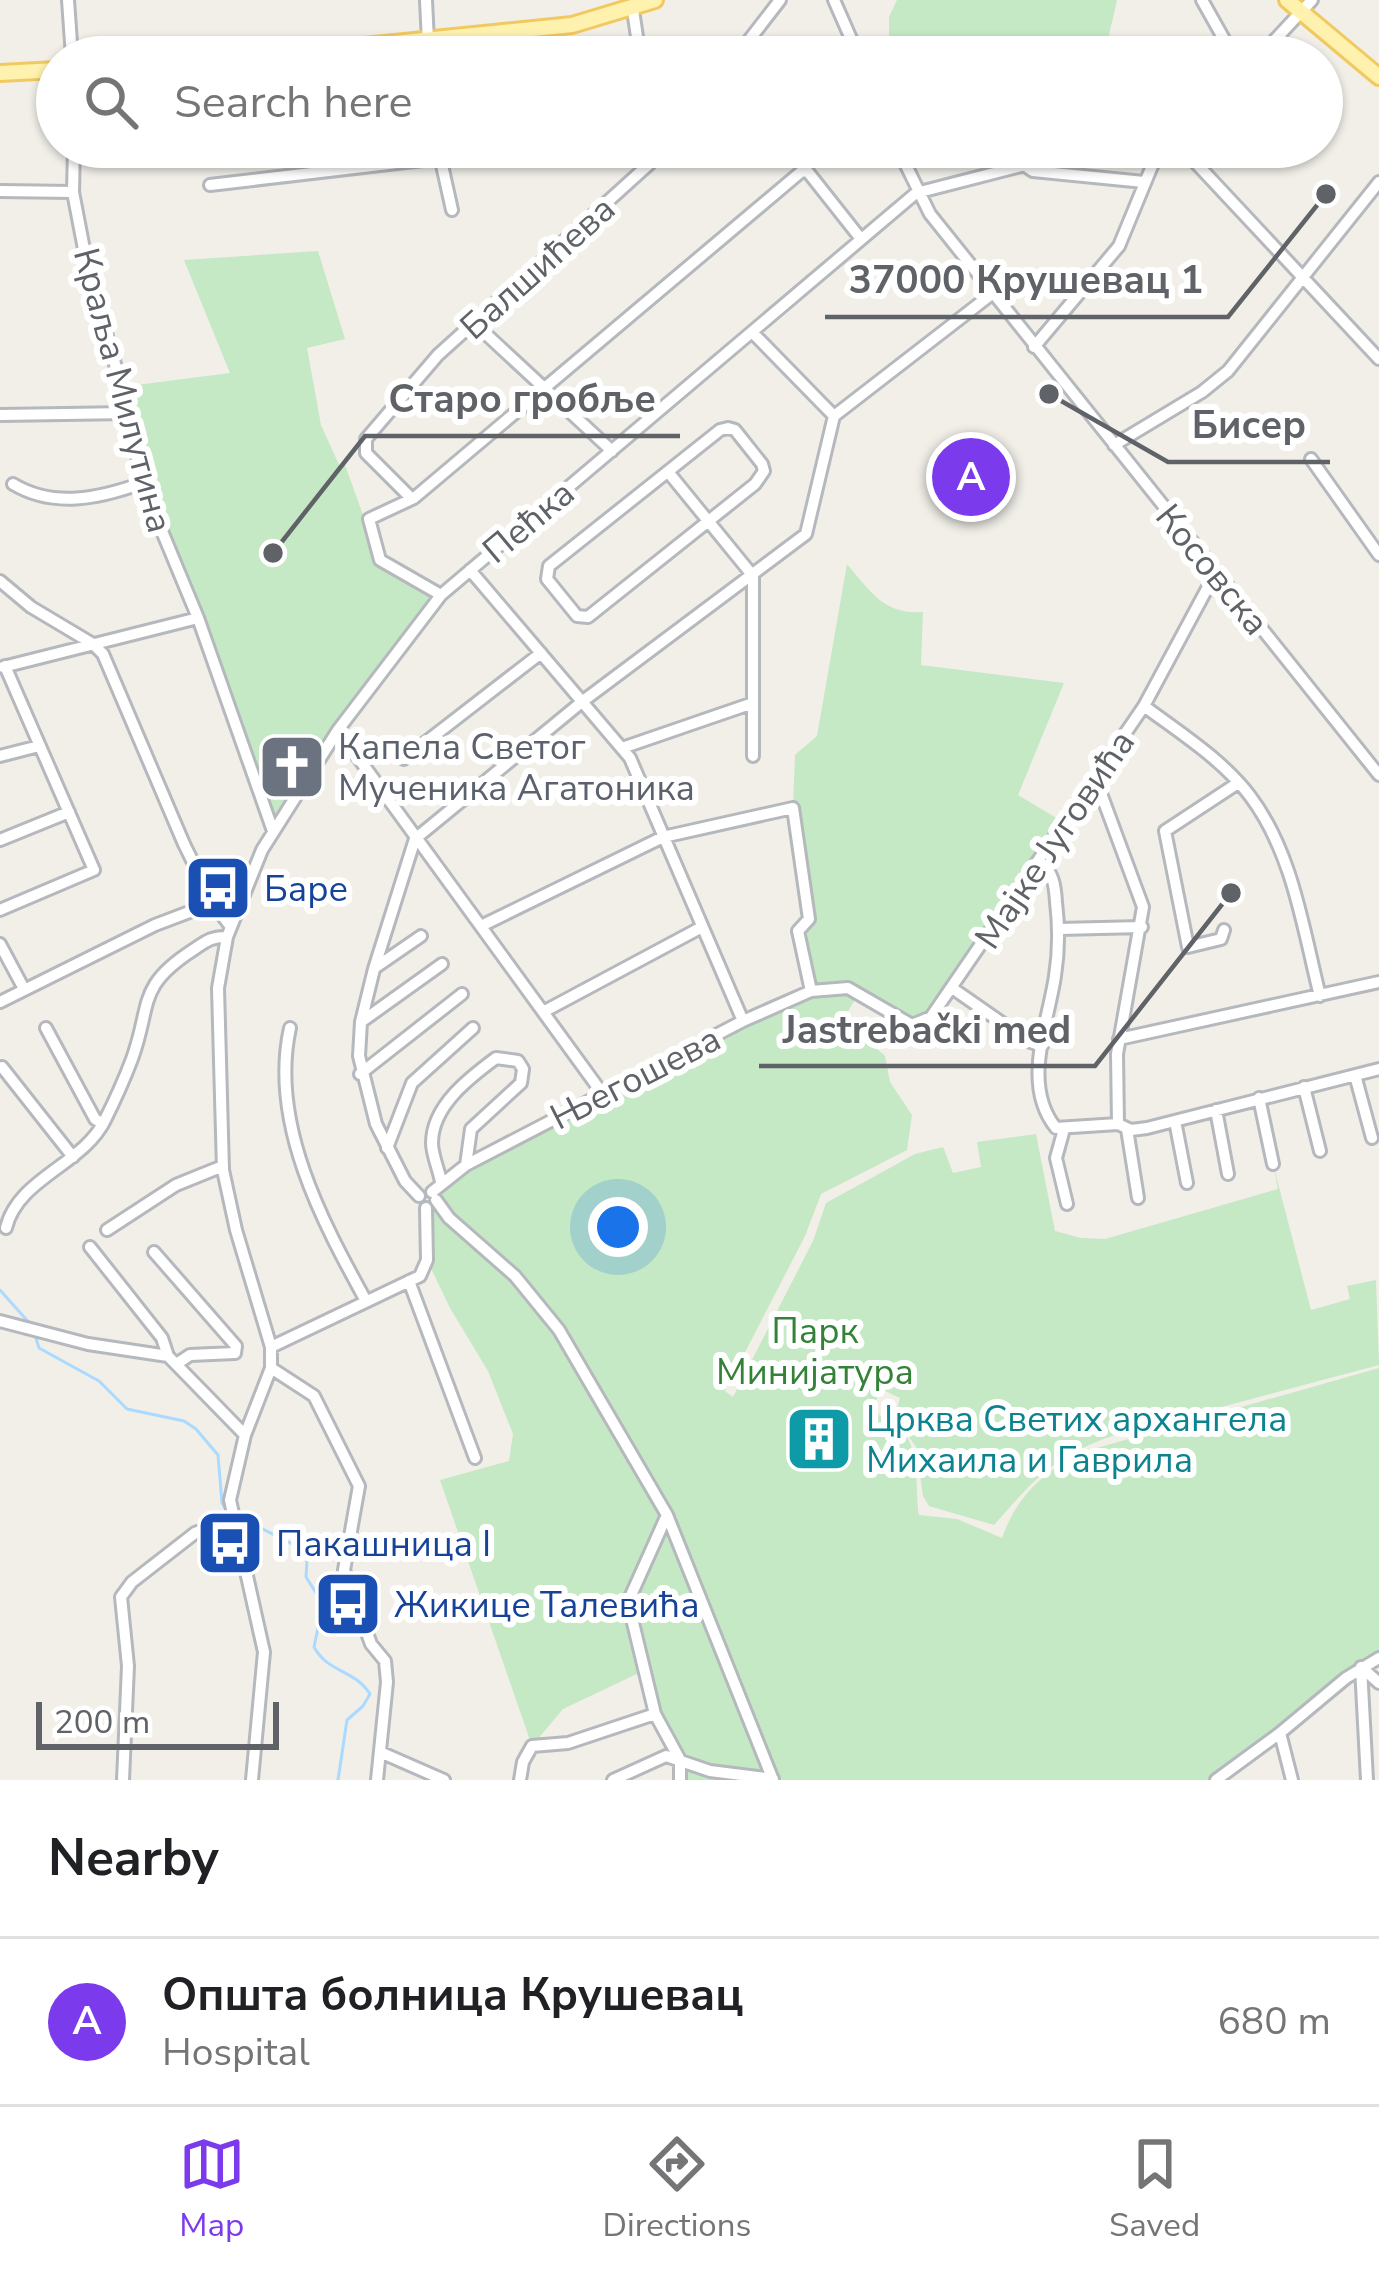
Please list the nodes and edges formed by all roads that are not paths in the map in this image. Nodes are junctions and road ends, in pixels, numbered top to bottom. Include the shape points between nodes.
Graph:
1 (68, 0) edge
2 (426, 0) edge
3 (656, 0) edge
4 (780, 0) edge
5 (834, 0) edge
6 (1202, 0) edge
7 (1287, 0) edge
8 (1306, 6) edge
9 (633, 10) junction
10 (71, 36) edge
11 (423, 36) edge
12 (493, 36) edge
13 (637, 36) edge
14 (752, 36) edge
15 (850, 36) edge
16 (1222, 36) edge
17 (1278, 36) edge
18 (1337, 36) edge
19 (1343, 42) edge
20 (36, 71) edge
21 (0, 73) edge
22 (1379, 77) edge
23 (74, 168) edge
24 (328, 168) edge
25 (443, 168) edge
26 (645, 168) edge
27 (906, 168) edge
28 (1012, 168) edge
29 (1028, 168) edge
30 (1152, 168) edge
31 (1201, 168) edge
32 (1144, 182) junction
33 (1379, 182) edge
34 (210, 185) dead end
35 (0, 191) edge
36 (73, 192) junction
37 (916, 193) junction
38 (452, 210) dead end
39 (861, 239) junction
40 (1301, 276) junction
41 (993, 293) junction
42 (473, 322) junction
43 (752, 332) junction
44 (1034, 346) junction
45 (1379, 359) edge
46 (542, 389) junction
47 (129, 413) junction
48 (0, 415) edge
49 (835, 416) junction
50 (1114, 445) junction
51 (612, 452) junction
52 (1311, 459) dead end
53 (669, 473) junction
54 (142, 483) junction
55 (13, 484) dead end
56 (411, 498) junction
57 (707, 521) junction
58 (1379, 555) edge
59 (470, 570) junction
60 (1216, 572) junction
61 (753, 576) junction
62 (0, 581) edge
63 (441, 595) junction
64 (199, 618) junction
65 (93, 644) junction
66 (541, 653) junction
67 (2, 667) edge
68 (583, 701) junction
69 (753, 703) junction
70 (1144, 706) junction
71 (338, 730) junction
72 (39, 746) junction
73 (622, 748) junction
74 (0, 756) edge
75 (753, 756) dead end
76 (404, 759) dead end
77 (1378, 772) edge
78 (1096, 780) junction
79 (1238, 783) junction
80 (69, 812) junction
81 (273, 831) junction
82 (663, 836) junction
83 (416, 838) junction
84 (0, 840) edge
85 (1039, 861) junction
86 (213, 903) junction
87 (0, 910) edge
88 (481, 926) junction
89 (702, 927) junction
90 (1142, 927) junction
91 (1059, 929) junction
92 (1224, 930) dead end
93 (229, 932) junction
94 (422, 936) dead end
95 (0, 944) edge
96 (442, 964) dead end
97 (374, 969) junction
98 (1379, 982) edge
99 (24, 988) junction
100 (848, 988) joint
101 (952, 988) junction
102 (811, 991) junction
103 (462, 994) dead end
104 (1320, 996) junction
105 (0, 1002) edge
106 (543, 1012) junction
107 (361, 1022) junction
108 (742, 1022) junction
109 (46, 1028) dead end
110 (290, 1028) dead end
111 (473, 1028) dead end
112 (1119, 1039) junction
113 (1042, 1046) junction
114 (2, 1067) edge
115 (1379, 1069) edge
116 (360, 1074) junction
117 (1355, 1075) junction
118 (1304, 1087) junction
119 (602, 1093) junction
120 (1258, 1098) junction
121 (1216, 1111) junction
122 (1175, 1120) junction
123 (104, 1124) junction
124 (1122, 1127) junction
125 (1060, 1128) junction
126 (1372, 1138) dead end
127 (387, 1148) junction
128 (1320, 1151) dead end
129 (73, 1157) junction
130 (1273, 1164) dead end
131 (466, 1165) junction
132 (223, 1166) junction
133 (1228, 1174) dead end
134 (1187, 1183) dead end
135 (431, 1196) junction
136 (1138, 1198) dead end
137 (1067, 1204) dead end
138 (6, 1228) dead end
139 (107, 1231) dead end
140 (90, 1247) dead end
141 (154, 1252) dead end
142 (410, 1281) junction
143 (366, 1301) junction
144 (0, 1322) edge
145 (271, 1347) junction
146 (173, 1359) junction
147 (271, 1368) junction
148 (245, 1435) junction
149 (475, 1458) dead end
150 (667, 1515) junction
151 (232, 1522) junction
152 (1379, 1658) edge
153 (1361, 1667) junction
154 (1379, 1683) edge
155 (655, 1714) junction
156 (1280, 1733) junction
157 (380, 1752) junction
158 (680, 1760) junction
159 (123, 1780) edge
160 (252, 1780) edge
161 (376, 1780) edge
162 (444, 1780) edge
163 (520, 1780) edge
164 (613, 1780) edge
165 (680, 1780) edge
166 (773, 1780) edge
167 (1217, 1780) edge
168 (1292, 1780) edge
169 (1367, 1780) edge

1 - 10 street
2 - 11 street
3 - 9 main road
4 - 14 street
5 - 15 street
6 - 16 street
7 - 8 main road
8 - 17 street
8 - 18 main road
9 - 12 main road
9 - 13 street
19 - 22 main road
20 - 21 main road
23 - 36 street, Краља Милутина
24 - 34 street
25 - 38 street
26 - 42 street, Балшићева
27 - 37 street, Косовска
28 - 37 street
29 - 32 street
30 - 32 street
31 - 40 street
32 - 44 street via 1119,246
33 - 40 street
35 - 36 street
36 - 47 street, Краља Милутина
37 - 39 street, Пећка
37 - 41 street, Косовска
39 - 43 street, Пећка
39 - 46 street via 802,171
40 - 45 street
40 - 50 street via 1220,378
41 - 44 street, Косовска
41 - 49 street
42 - 46 street
42 - 56 street, Балшићева via 364,443
43 - 49 street
43 - 51 street, Пећка
44 - 50 street, Косовска
46 - 51 street
46 - 56 street
47 - 48 street
47 - 54 street, Краља Милутина
49 - 61 street via 806,534
50 - 60 street, Косовска
51 - 59 street, Пећка
52 - 58 street
53 - 57 street
53 - 57 street via 724,428 749,445 762,474
53 - 57 street via 549,566 547,578 578,616 588,617
54 - 55 street via 61,500
54 - 64 street, Краља Милутина
56 - 63 street via 369,519 374,550
57 - 61 street
59 - 63 street, Пећка
59 - 66 street
60 - 70 street, Мајке Југовића
60 - 77 street, Косовска
61 - 68 street
61 - 69 street
62 - 65 street
63 - 71 street, Пећка
64 - 65 street
64 - 81 street, Краља Милутина
65 - 67 street
65 - 86 street
66 - 68 street
66 - 76 street
67 - 72 street
68 - 73 street
68 - 83 street
69 - 73 street
69 - 75 street
70 - 78 street, Мајке Југовића
70 - 79 street
71 - 81 street, Пећка
71 - 83 street
72 - 74 street
72 - 80 street
73 - 82 street
78 - 85 street, Мајке Југовића
78 - 90 street via 1142,901
79 - 92 street via 1166,831 1188,947 1216,941
79 - 104 street via 1281,850
80 - 84 street
80 - 87 street via 94,869
81 - 93 street, Пећка
82 - 88 street
82 - 89 street
82 - 102 street via 793,808 809,920 798,931
83 - 88 street
83 - 97 street
85 - 91 street via 1055,885
85 - 101 street, Мајке Југовића
86 - 93 street
86 - 99 street
88 - 106 street
89 - 106 street
89 - 108 street
90 - 91 street
90 - 112 street
91 - 113 street
93 - 123 street via 157,977
93 - 132 street, Пећка via 218,988
94 - 97 street
95 - 99 street
96 - 107 street
97 - 107 street
98 - 104 street
99 - 105 street
100 - 101 street, Мајке Југовића via 912,1025 931,1017
100 - 102 street, Његошева
101 - 113 street
102 - 108 street, Његошева
103 - 116 street
104 - 112 street
106 - 119 street
107 - 116 street
108 - 119 street, Његошева
109 - 123 street
110 - 143 street via 286,1089 308,1186
111 - 127 street via 412,1083
112 - 124 street
113 - 125 street via 1039,1093
114 - 129 street
115 - 117 street
116 - 127 street
117 - 118 street
117 - 126 street
118 - 120 street
118 - 128 street
119 - 131 street, Његошева
120 - 121 street
120 - 130 street
121 - 122 street
121 - 133 street
122 - 124 street
122 - 134 street
123 - 129 street
124 - 125 street
124 - 136 street
125 - 137 street via 1056,1158
127 - 135 street via 405,1181
129 - 138 street via 20,1199
131 - 135 street, Његошева
131 - 135 street via 471,1129 521,1083 522,1064 496,1058 466,1079 440,1114
132 - 139 street via 176,1185
132 - 145 street, Пећка
135 - 142 street via 425,1269
135 - 150 street via 559,1330
140 - 146 street
141 - 146 street via 236,1346 235,1353
142 - 143 street
142 - 149 street
143 - 145 street
144 - 146 street
145 - 147 street, Пећка
146 - 148 street
147 - 148 street
147 - 157 street via 314,1396 359,1486 344,1570 385,1660
148 - 151 street
150 - 155 street via 628,1602
150 - 166 street
151 - 159 street via 195,1533 121,1597 128,1666
151 - 160 street via 263,1652
152 - 153 street
153 - 154 street
153 - 156 street
153 - 169 street
155 - 158 street
155 - 163 street via 568,1743 532,1746
156 - 167 street
156 - 168 street
157 - 161 street
157 - 162 street
158 - 164 street via 666,1756
158 - 165 street
158 - 166 street

